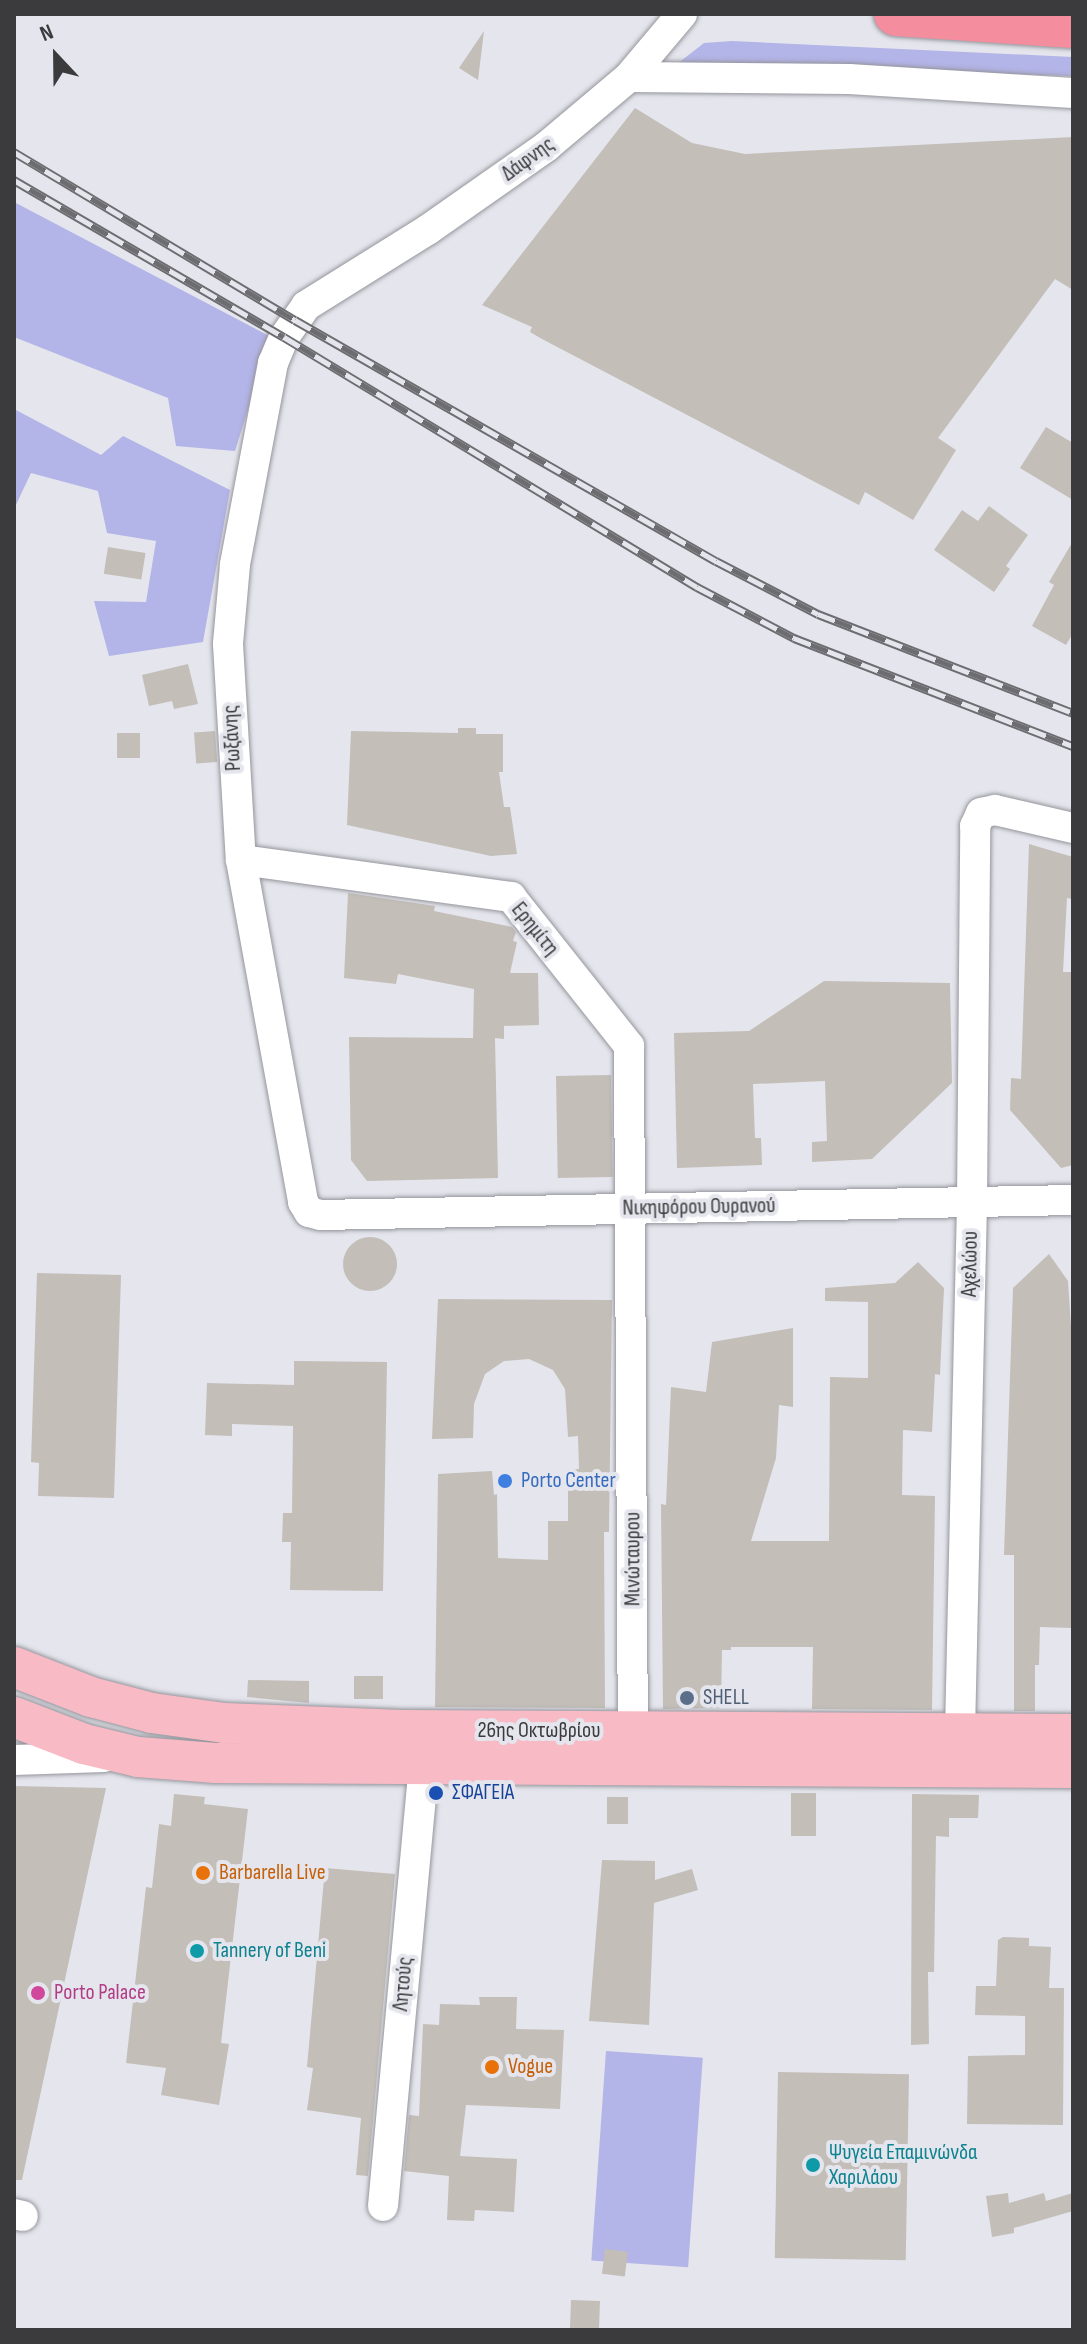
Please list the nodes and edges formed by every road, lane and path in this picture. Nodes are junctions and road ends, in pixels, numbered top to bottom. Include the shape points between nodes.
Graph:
1 (682, 14) edge
2 (896, 14) edge
3 (1073, 26) edge
4 (629, 77) junction
5 (1073, 93) edge
6 (351, 278) joint
7 (1073, 828) edge
8 (241, 860) junction
9 (1073, 1200) edge
10 (972, 1202) junction
11 (631, 1209) junction
12 (326, 1215) joint
13 (14, 1667) edge
14 (14, 1717) edge
15 (960, 1732) junction
16 (1073, 1734) edge
17 (633, 1748) junction
18 (138, 1757) junction
19 (14, 1760) edge
20 (424, 1761) junction
21 (1073, 1768) edge
22 (383, 2206) dead end

1 - 4 street, Δάφνης
2 - 3 highway
4 - 5 street via 849,79
4 - 6 street, Δάφνης via 546,147
6 - 8 street, Ρωξάνης via 306,306 284,337 254,447 229,604
7 - 10 street, Αχελώου via 996,810 981,813 975,826
8 - 11 street, Ερημίτη via 511,897 629,1046
8 - 12 street, Ρωξάνης via 303,1202 309,1212
9 - 10 street, Νικηφόρου Ουρανού
10 - 11 street, Νικηφόρου Ουρανού
10 - 15 street, Αχελώου
11 - 12 street, Νικηφόρου Ουρανού
11 - 17 street, Μινώταυρου
13 - 17 main road, 26ης Οκτωβρίου via 91,1697 224,1723
14 - 18 main road, 26ης Οκτωβρίου via 84,1744
15 - 16 main road, 26ης Οκτωβρίου
15 - 17 main road, 26ης Οκτωβρίου
17 - 20 main road, 26ης Οκτωβρίου
17 - 21 main road, 26ης Οκτωβρίου
18 - 19 street
18 - 20 main road, 26ης Οκτωβρίου via 216,1763
20 - 22 street, Λητούς

